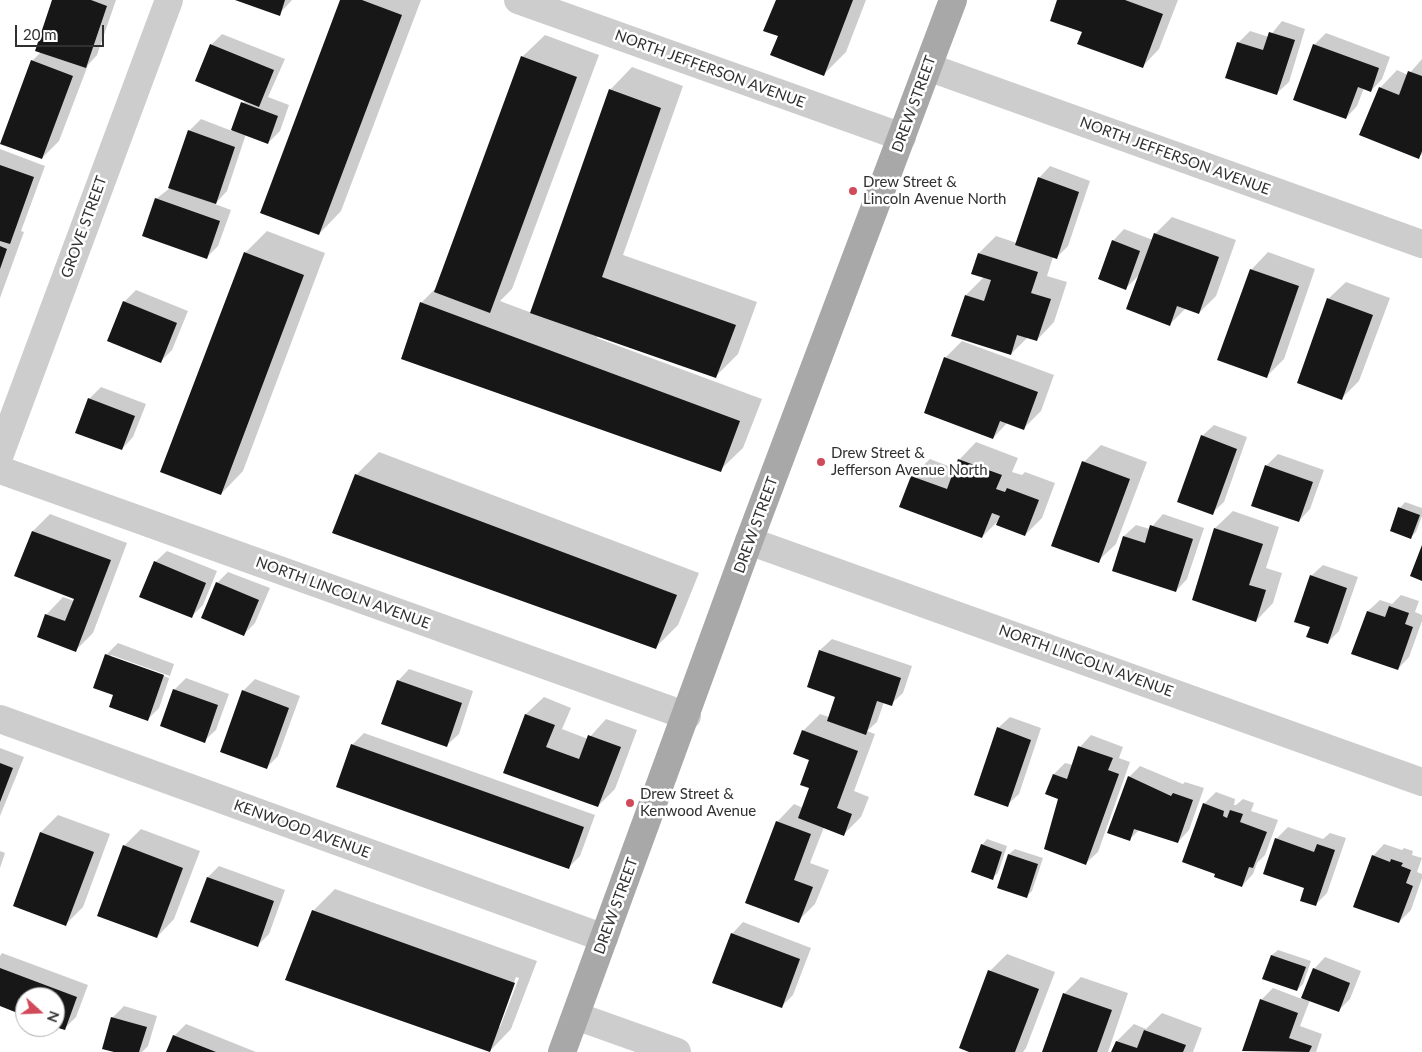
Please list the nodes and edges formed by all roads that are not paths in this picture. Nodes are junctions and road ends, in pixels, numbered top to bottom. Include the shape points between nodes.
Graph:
1 (169, 0) edge
2 (518, 0) edge
3 (953, 0) edge
4 (928, 67) junction
5 (902, 137) junction
6 (1422, 244) edge
7 (0, 454) edge
8 (0, 470) edge
9 (749, 541) junction
10 (687, 716) junction
11 (0, 719) edge
12 (1422, 782) edge
13 (604, 938) junction
14 (576, 1016) junction
15 (562, 1052) edge
16 (677, 1052) edge

1 - 7 street, GROVE STREET
2 - 5 street, NORTH JEFFERSON AVENUE
3 - 4 main road, DREW STREET
4 - 5 main road, DREW STREET
4 - 6 street, NORTH JEFFERSON AVENUE
5 - 9 main road, DREW STREET
8 - 10 street, NORTH LINCOLN AVENUE
9 - 10 main road, DREW STREET
9 - 12 street, NORTH LINCOLN AVENUE
10 - 13 main road, DREW STREET
11 - 13 street, KENWOOD AVENUE
13 - 14 main road, DREW STREET
14 - 15 main road, DREW STREET
14 - 16 street

